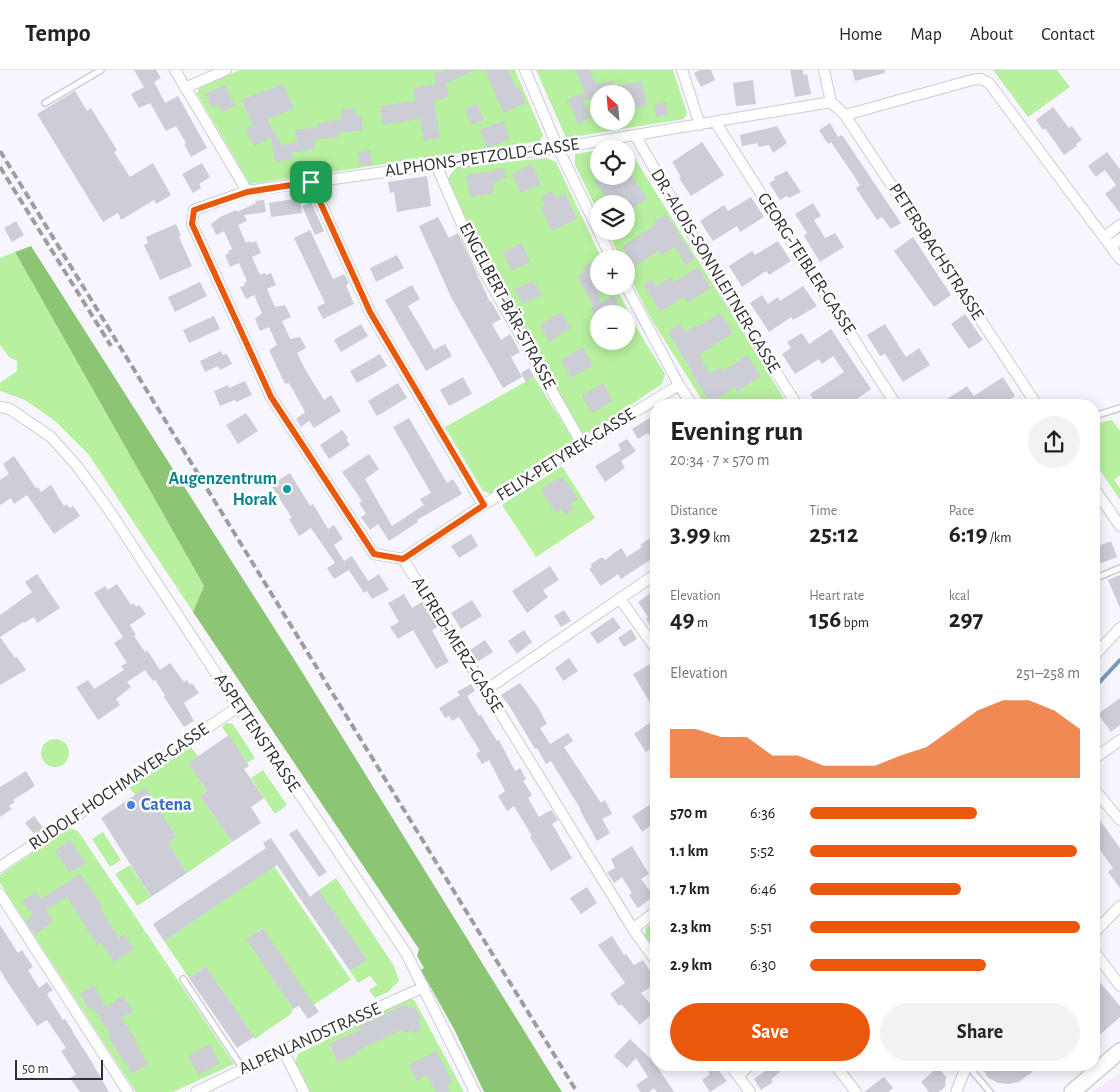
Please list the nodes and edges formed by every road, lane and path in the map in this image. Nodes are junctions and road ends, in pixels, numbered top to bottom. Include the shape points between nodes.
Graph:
1 (101, 70) edge
2 (174, 70) edge
3 (226, 70) edge
4 (525, 70) edge
5 (682, 70) edge
6 (824, 70) edge
7 (185, 88) junction
8 (832, 102) junction
9 (45, 103) dead end
10 (846, 115) junction
11 (716, 123) junction
12 (700, 125) junction
13 (635, 135) junction
14 (558, 148) junction
15 (436, 165) junction
16 (311, 182) junction
17 (247, 192) junction
18 (194, 210) joint
19 (1120, 225) edge
20 (1120, 239) edge
21 (1107, 241) junction
22 (608, 250) edge
23 (1120, 259) edge
24 (631, 295) edge
25 (679, 385) junction
26 (656, 399) edge
27 (688, 399) edge
28 (793, 399) edge
29 (892, 399) edge
30 (1033, 399) edge
31 (650, 403) edge
32 (0, 407) edge
33 (1120, 408) edge
34 (1100, 414) edge
35 (582, 444) junction
36 (1100, 497) edge
37 (484, 505) junction
38 (1120, 526) edge
39 (403, 559) junction
40 (1120, 568) edge
41 (1100, 576) edge
42 (650, 578) edge
43 (620, 599) junction
44 (1120, 628) edge
45 (650, 641) edge
46 (1100, 650) edge
47 (486, 690) junction
48 (238, 707) junction
49 (1120, 740) edge
50 (1100, 755) edge
51 (1100, 796) edge
52 (1120, 820) edge
53 (0, 867) edge
54 (0, 894) edge
55 (1120, 906) edge
56 (650, 916) edge
57 (1100, 927) edge
58 (633, 929) junction
59 (650, 953) edge
60 (1100, 959) edge
61 (183, 979) dead end
62 (1120, 986) edge
63 (424, 987) junction
64 (283, 1050) junction
65 (1120, 1051) edge
66 (243, 1069) junction
67 (1100, 1070) edge
68 (734, 1071) edge
69 (743, 1071) edge
70 (840, 1071) edge
71 (965, 1071) edge
72 (972, 1071) edge
73 (1098, 1071) edge
74 (738, 1076) junction
75 (1078, 1090) edge
76 (128, 1092) edge
77 (196, 1092) edge
78 (304, 1092) edge
79 (475, 1092) edge
80 (750, 1092) edge
81 (856, 1092) edge
82 (956, 1092) edge
83 (990, 1092) edge

1 - 9 lane
2 - 7 street
3 - 7 street
4 - 14 street
5 - 12 street
6 - 8 street
7 - 17 street
8 - 10 street, PETERSBACHSTRASSE
8 - 11 street, ALPHONS-PETZOLD-GASSE
10 - 21 street via 981,79 989,83
10 - 30 street, PETERSBACHSTRASSE
11 - 12 street, ALPHONS-PETZOLD-GASSE
11 - 29 street, GEORG-TEIBLER-GASSE
12 - 13 street, ALPHONS-PETZOLD-GASSE
13 - 14 street, ALPHONS-PETZOLD-GASSE
13 - 28 street, DR.-ALOIS-SONNLEITNER-GASSE via 730,300
14 - 15 street, ALPHONS-PETZOLD-GASSE
14 - 22 street
15 - 16 street, ALPHONS-PETZOLD-GASSE
15 - 35 street, ENGELBERT-BÄR-STRASSE via 478,261
16 - 17 street, ALPHONS-PETZOLD-GASSE
16 - 37 street via 370,312
17 - 18 street, ALPHONS-PETZOLD-GASSE
18 - 39 street, ALFRED-MERZ-GASSE via 192,224 271,397 374,554
19 - 21 street
20 - 21 street
21 - 23 street
24 - 25 street
25 - 26 street, FELIX-PETYREK-GASSE
25 - 27 street
31 - 35 street, FELIX-PETYREK-GASSE
32 - 48 street, ASPETTENSTRASSE via 10,409 51,437 77,466
33 - 34 lane
35 - 37 street, FELIX-PETYREK-GASSE
36 - 38 street
37 - 39 street, FELIX-PETYREK-GASSE
39 - 47 street, ALFRED-MERZ-GASSE
40 - 41 lane
42 - 43 street
43 - 45 street
43 - 47 street
44 - 46 street
47 - 58 street, ALFRED-MERZ-GASSE
48 - 53 street, RUDOLF-HOCHMAYER-GASSE
48 - 63 street, ASPETTENSTRASSE via 406,953
49 - 50 street
51 - 52 street
54 - 76 street
55 - 57 street
56 - 58 street
58 - 59 street, ALFRED-MERZ-GASSE
60 - 62 street
61 - 66 lane
63 - 64 street, ALPENLANDSTRASSE
63 - 79 street, ASPETTENSTRASSE
64 - 66 street, ALPENLANDSTRASSE
64 - 78 street
65 - 67 street
66 - 77 street, ALPENLANDSTRASSE
68 - 74 street
69 - 74 street
70 - 81 street
71 - 82 street
72 - 83 lane
73 - 75 street
74 - 80 street

